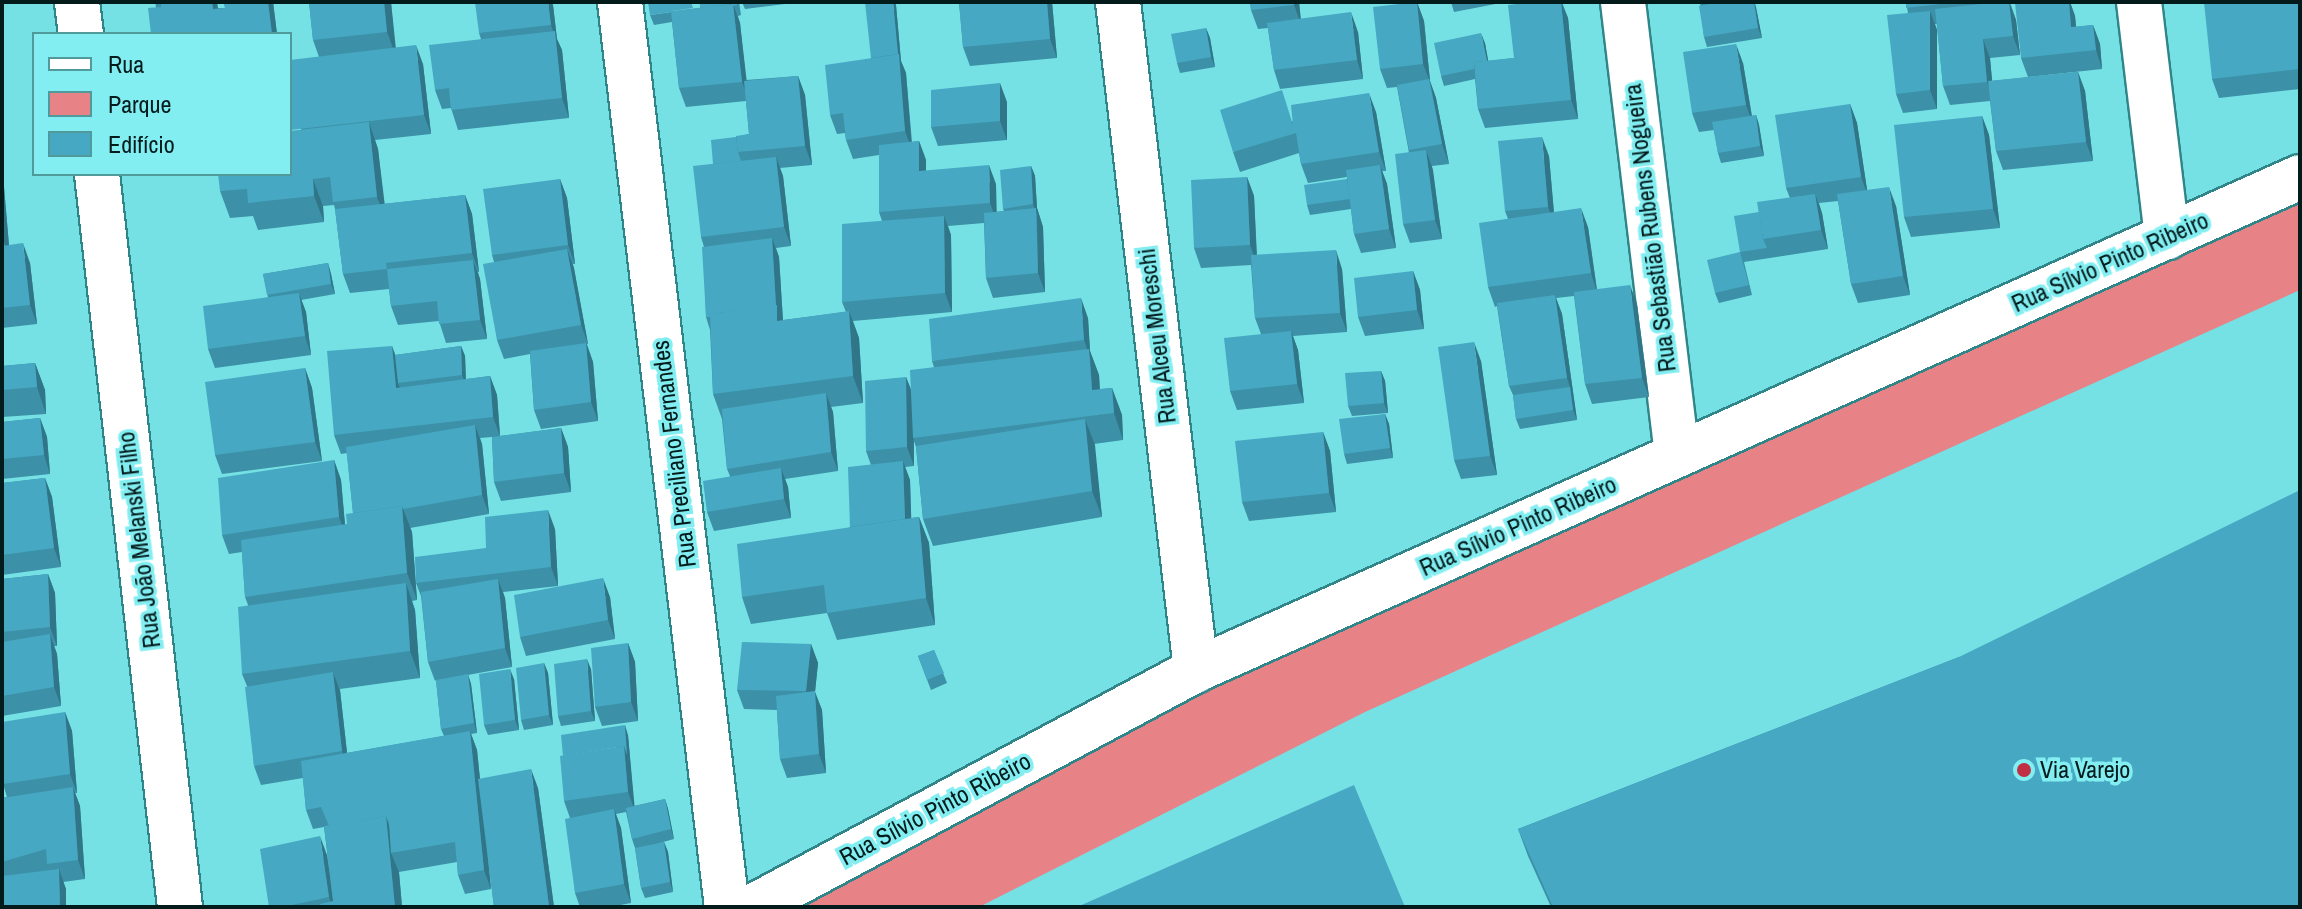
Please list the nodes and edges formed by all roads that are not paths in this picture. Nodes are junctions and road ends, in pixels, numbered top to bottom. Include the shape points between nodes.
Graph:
1 (77, 2) edge
2 (620, 2) edge
3 (1118, 2) edge
4 (1623, 2) edge
5 (2139, 2) edge
6 (81, 32) edge
7 (97, 176) edge
8 (2300, 177) edge
9 (2167, 237) junction
10 (1677, 455) junction
11 (1196, 670) junction
12 (180, 907) edge
13 (727, 907) edge
14 (752, 907) edge

1 - 6 street
2 - 13 street, Rua Preciliano Fernandes
3 - 11 street, Rua Alceu Moreschi
4 - 10 street, Rua Sebastião Rubens Nogueira
5 - 9 street
7 - 12 street, Rua João Melanski Filho
8 - 9 street, Rua Sílvio Pinto Ribeiro
9 - 10 street, Rua Sílvio Pinto Ribeiro
10 - 11 street, Rua Sílvio Pinto Ribeiro
11 - 14 street, Rua Sílvio Pinto Ribeiro

